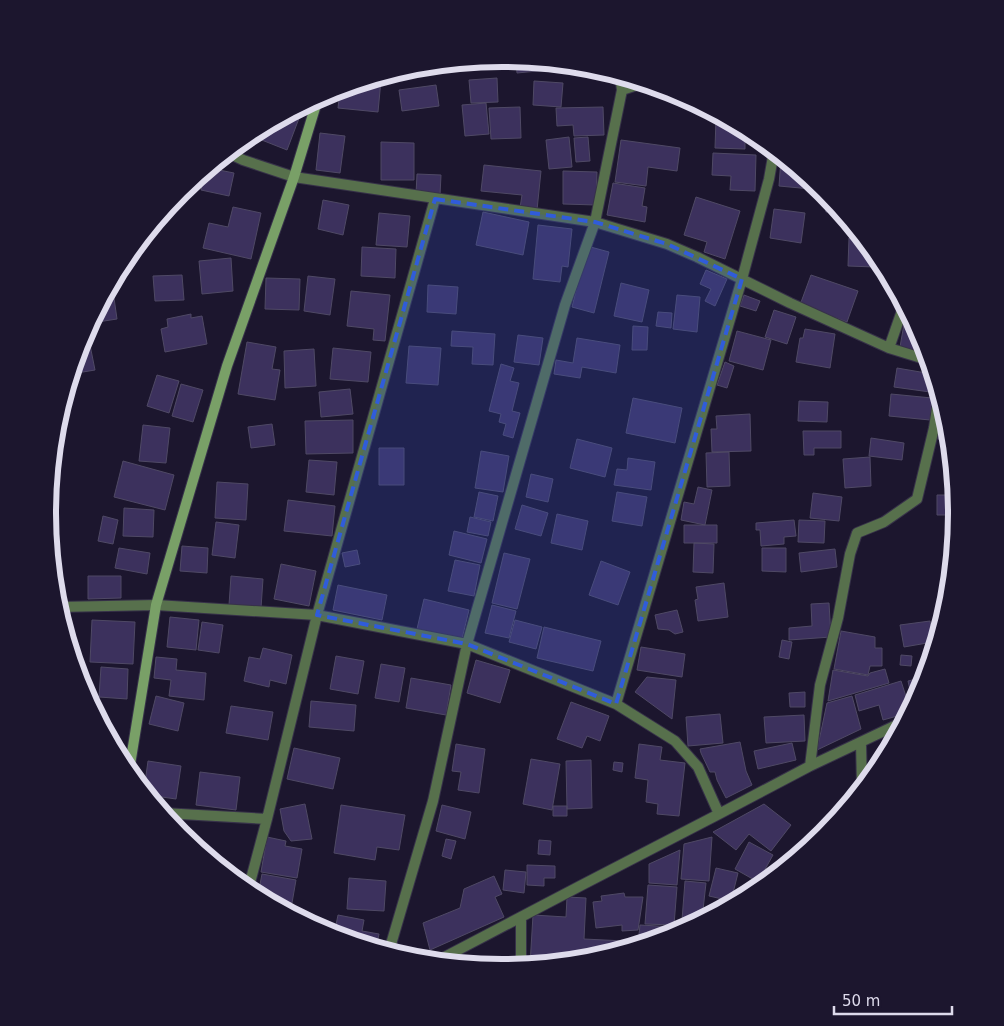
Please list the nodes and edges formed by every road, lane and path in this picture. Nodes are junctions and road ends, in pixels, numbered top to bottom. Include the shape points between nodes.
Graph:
1 (621, 83) edge
2 (632, 87) edge
3 (622, 90) junction
4 (315, 108) edge
5 (235, 156) edge
6 (773, 159) edge
7 (294, 177) junction
8 (435, 199) junction
9 (595, 222) junction
10 (742, 279) junction
11 (901, 314) edge
12 (889, 348) junction
13 (919, 357) edge
14 (936, 412) edge
15 (156, 605) junction
16 (66, 607) edge
17 (317, 615) junction
18 (467, 644) junction
19 (616, 704) junction
20 (893, 727) edge
21 (861, 743) junction
22 (131, 761) edge
23 (810, 766) junction
24 (862, 776) edge
25 (173, 814) edge
26 (719, 814) junction
27 (268, 819) junction
28 (250, 881) edge
29 (521, 917) junction
30 (391, 945) edge
31 (448, 955) edge
32 (521, 958) edge

1 - 3 street
2 - 3 street
3 - 9 street
4 - 7 street
5 - 7 street
6 - 10 street
7 - 8 street
7 - 15 street via 227,366
8 - 9 street
8 - 17 street
9 - 10 street via 667,244
9 - 18 street via 565,305
10 - 12 street
10 - 19 street
11 - 12 street
12 - 13 street
14 - 23 street via 916,499 884,522 857,533 820,685
15 - 16 street
15 - 17 street
15 - 22 street
17 - 18 street
17 - 27 street
18 - 19 street
18 - 30 street via 433,800
19 - 26 street via 674,741 698,766
20 - 21 street
21 - 23 street
21 - 24 street
23 - 26 street
25 - 27 street
26 - 29 street
27 - 28 street
29 - 31 street
29 - 32 street

